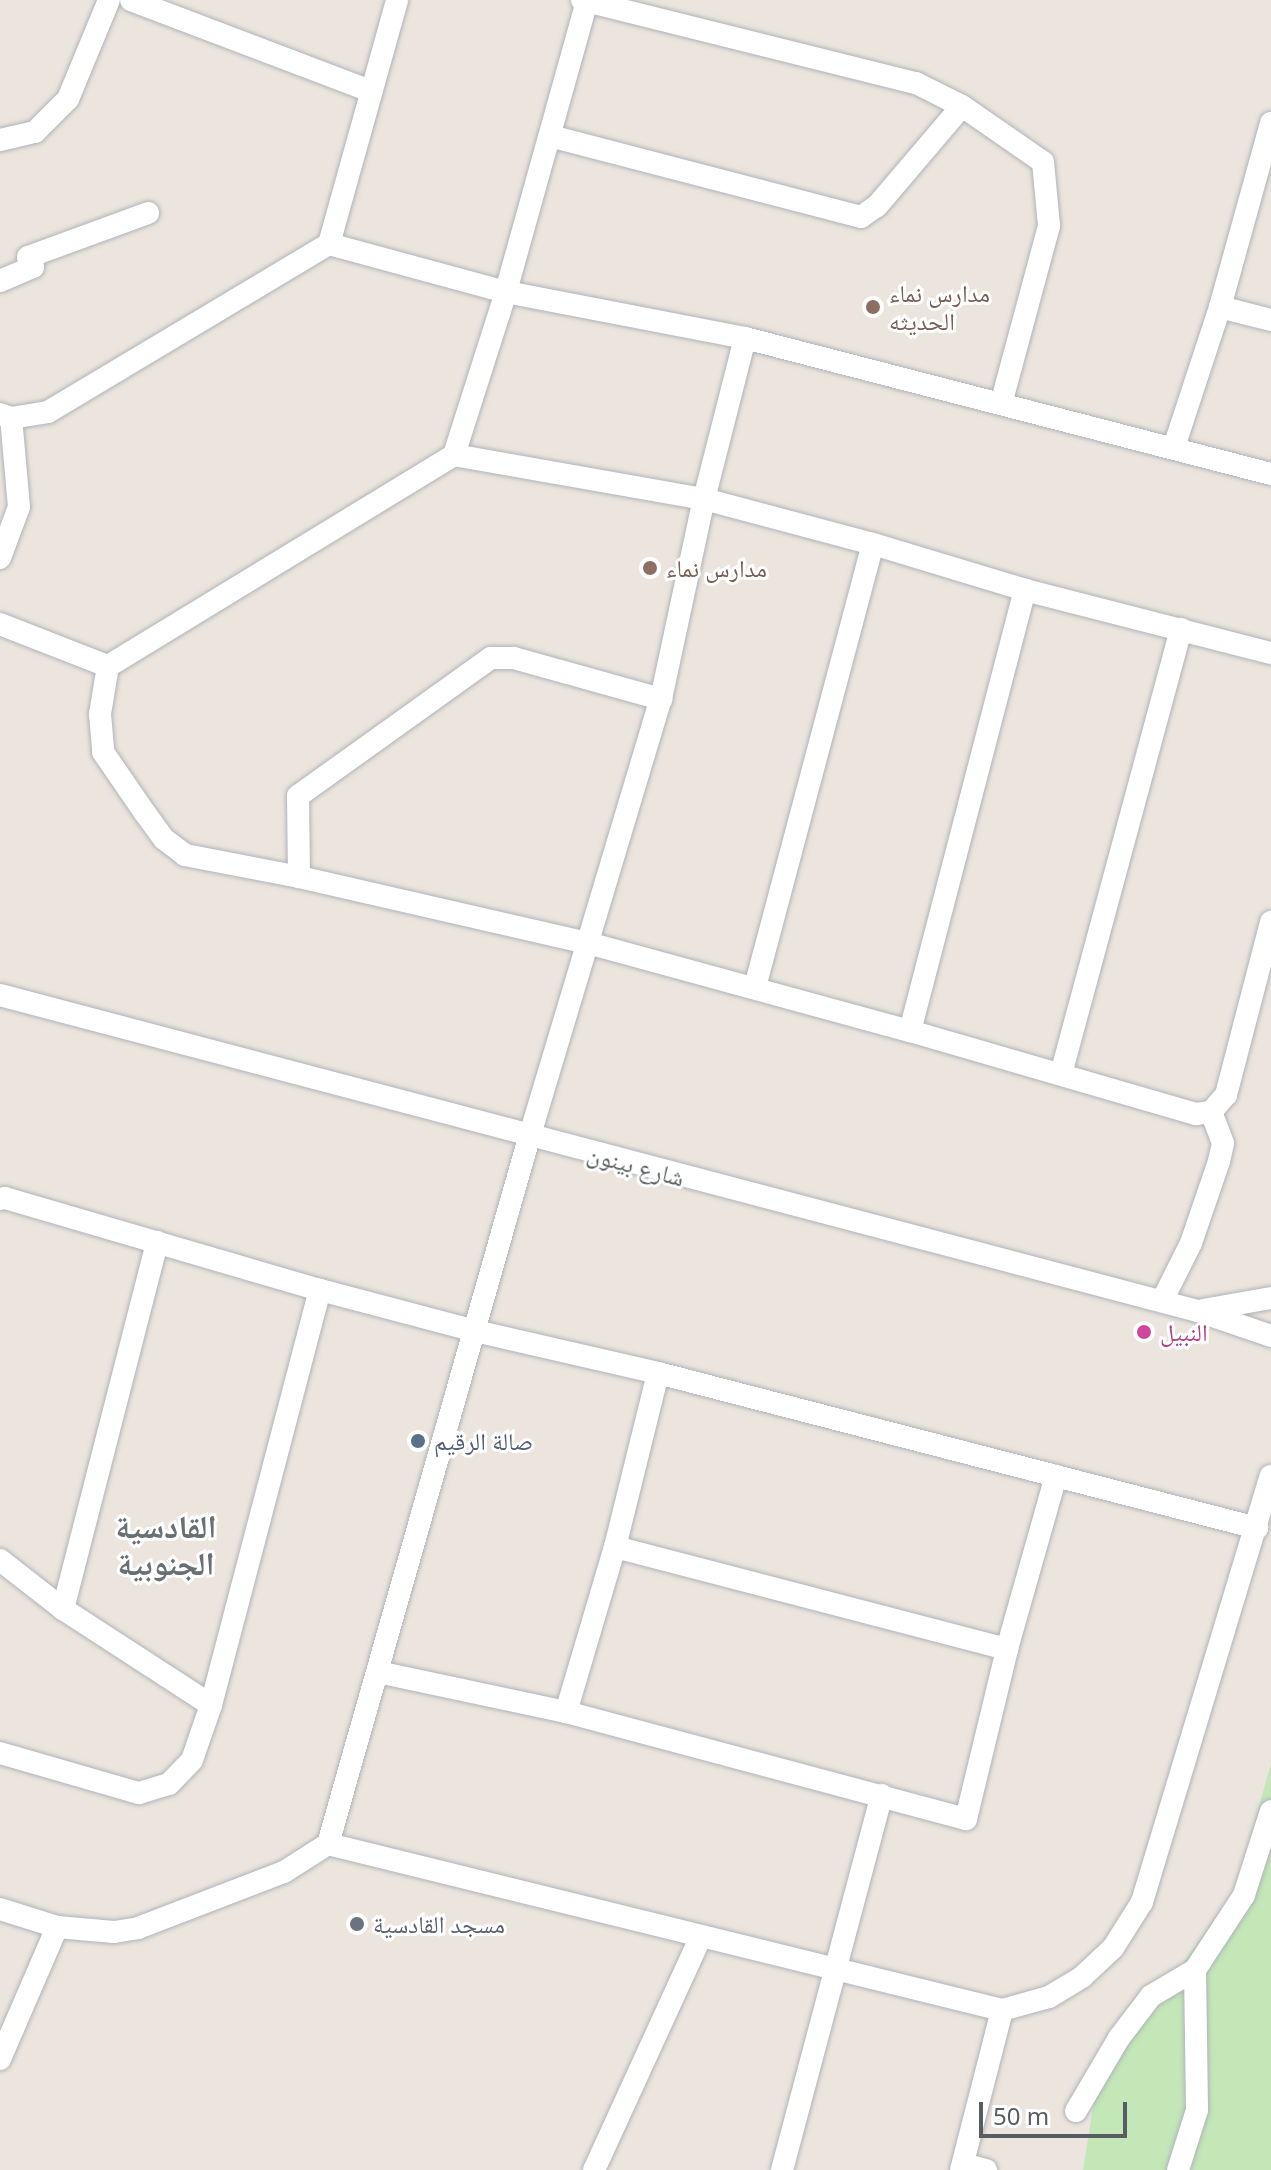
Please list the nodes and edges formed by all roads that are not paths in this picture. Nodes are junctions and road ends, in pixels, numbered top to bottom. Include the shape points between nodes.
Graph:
1 (109, 0) edge
2 (131, 0) edge
3 (397, 0) edge
4 (584, 1) edge
5 (371, 91) junction
6 (962, 106) junction
7 (1271, 123) edge
8 (550, 136) junction
9 (0, 140) edge
10 (1266, 169) edge
11 (148, 213) dead end
12 (329, 244) junction
13 (0, 281) edge
14 (506, 292) junction
15 (1220, 307) junction
16 (1271, 320) edge
17 (745, 338) junction
18 (1001, 404) junction
19 (6, 416) edge
20 (1174, 447) junction
21 (454, 455) junction
22 (1271, 474) edge
23 (704, 499) junction
24 (873, 544) junction
25 (0, 558) edge
26 (1025, 590) junction
27 (0, 624) edge
28 (1181, 629) junction
29 (1271, 653) edge
30 (108, 666) junction
31 (661, 699) junction
32 (299, 877) junction
33 (1271, 922) edge
34 (588, 943) junction
35 (755, 987) junction
36 (0, 995) edge
37 (910, 1031) junction
38 (1061, 1074) junction
39 (1211, 1112) junction
40 (529, 1138) junction
41 (0, 1199) edge
42 (157, 1242) junction
43 (320, 1290) junction
44 (1271, 1298) edge
45 (1162, 1301) junction
46 (1198, 1311) junction
47 (475, 1331) junction
48 (1271, 1336) edge
49 (658, 1373) junction
50 (1056, 1476) junction
51 (1271, 1476) edge
52 (1257, 1528) junction
53 (615, 1547) junction
54 (0, 1560) edge
55 (63, 1609) junction
56 (1007, 1649) junction
57 (378, 1672) junction
58 (211, 1705) junction
59 (566, 1712) junction
60 (0, 1753) edge
61 (882, 1795) junction
62 (1271, 1811) edge
63 (328, 1844) junction
64 (0, 1909) edge
65 (57, 1927) junction
66 (700, 1938) junction
67 (1195, 1970) junction
68 (836, 1972) junction
69 (1002, 2010) junction
70 (0, 2059) edge
71 (1076, 2111) dead end
72 (962, 2167) edge
73 (594, 2170) edge
74 (782, 2170) edge
75 (986, 2170) edge
76 (1178, 2170) edge

1 - 9 street via 68,99 35,132
2 - 5 street
3 - 5 street
4 - 6 street via 916,83
4 - 8 street
5 - 12 street
6 - 8 street via 877,206 861,217
6 - 18 street via 1043,162 1049,226
7 - 10 street
8 - 14 street
10 - 15 street
11 - 13 street via 28,257 33,267
12 - 14 street
12 - 19 street via 48,412
14 - 17 street
14 - 21 street
15 - 16 street
15 - 20 street
17 - 18 street
17 - 23 street
18 - 20 street
19 - 25 street via 19,507
20 - 22 street
21 - 23 street
21 - 30 street
23 - 24 street
23 - 31 street
24 - 26 street
24 - 35 street
26 - 28 street
26 - 37 street
27 - 30 street
28 - 29 street
28 - 38 street
30 - 32 street via 100,714 103,752 164,839 185,855
31 - 32 street via 514,658 491,658 298,796
31 - 34 street
32 - 34 street
33 - 39 street via 1226,1095
34 - 35 street
34 - 40 street
35 - 37 street
36 - 40 street, شارع بينون
37 - 38 street
38 - 39 street via 1196,1114
39 - 45 street via 1223,1143 1219,1161 1191,1243
40 - 45 street, شارع بينون
40 - 47 street
41 - 42 street
42 - 43 street
42 - 55 street
43 - 47 street
43 - 58 street
44 - 46 street
45 - 46 street, شارع بينون
46 - 48 street, شارع بينون
47 - 49 street
47 - 57 street
49 - 50 street
49 - 53 street
50 - 52 street
50 - 56 street
51 - 52 street
52 - 69 street via 1142,1902 1113,1948 1082,1977 1049,1997
53 - 56 street
53 - 59 street
54 - 55 street
55 - 58 street
56 - 61 street via 966,1819
57 - 59 street
57 - 63 street
58 - 60 street via 192,1760 169,1784 139,1793
59 - 61 street
61 - 68 street
62 - 67 street via 1244,1895
63 - 65 street via 284,1872 138,1928 114,1932
63 - 66 street
64 - 65 street
65 - 70 street
66 - 68 street
66 - 73 street
67 - 71 street via 1151,1996
67 - 76 street via 1197,2110
68 - 69 street
68 - 74 street
69 - 72 street
72 - 75 street

